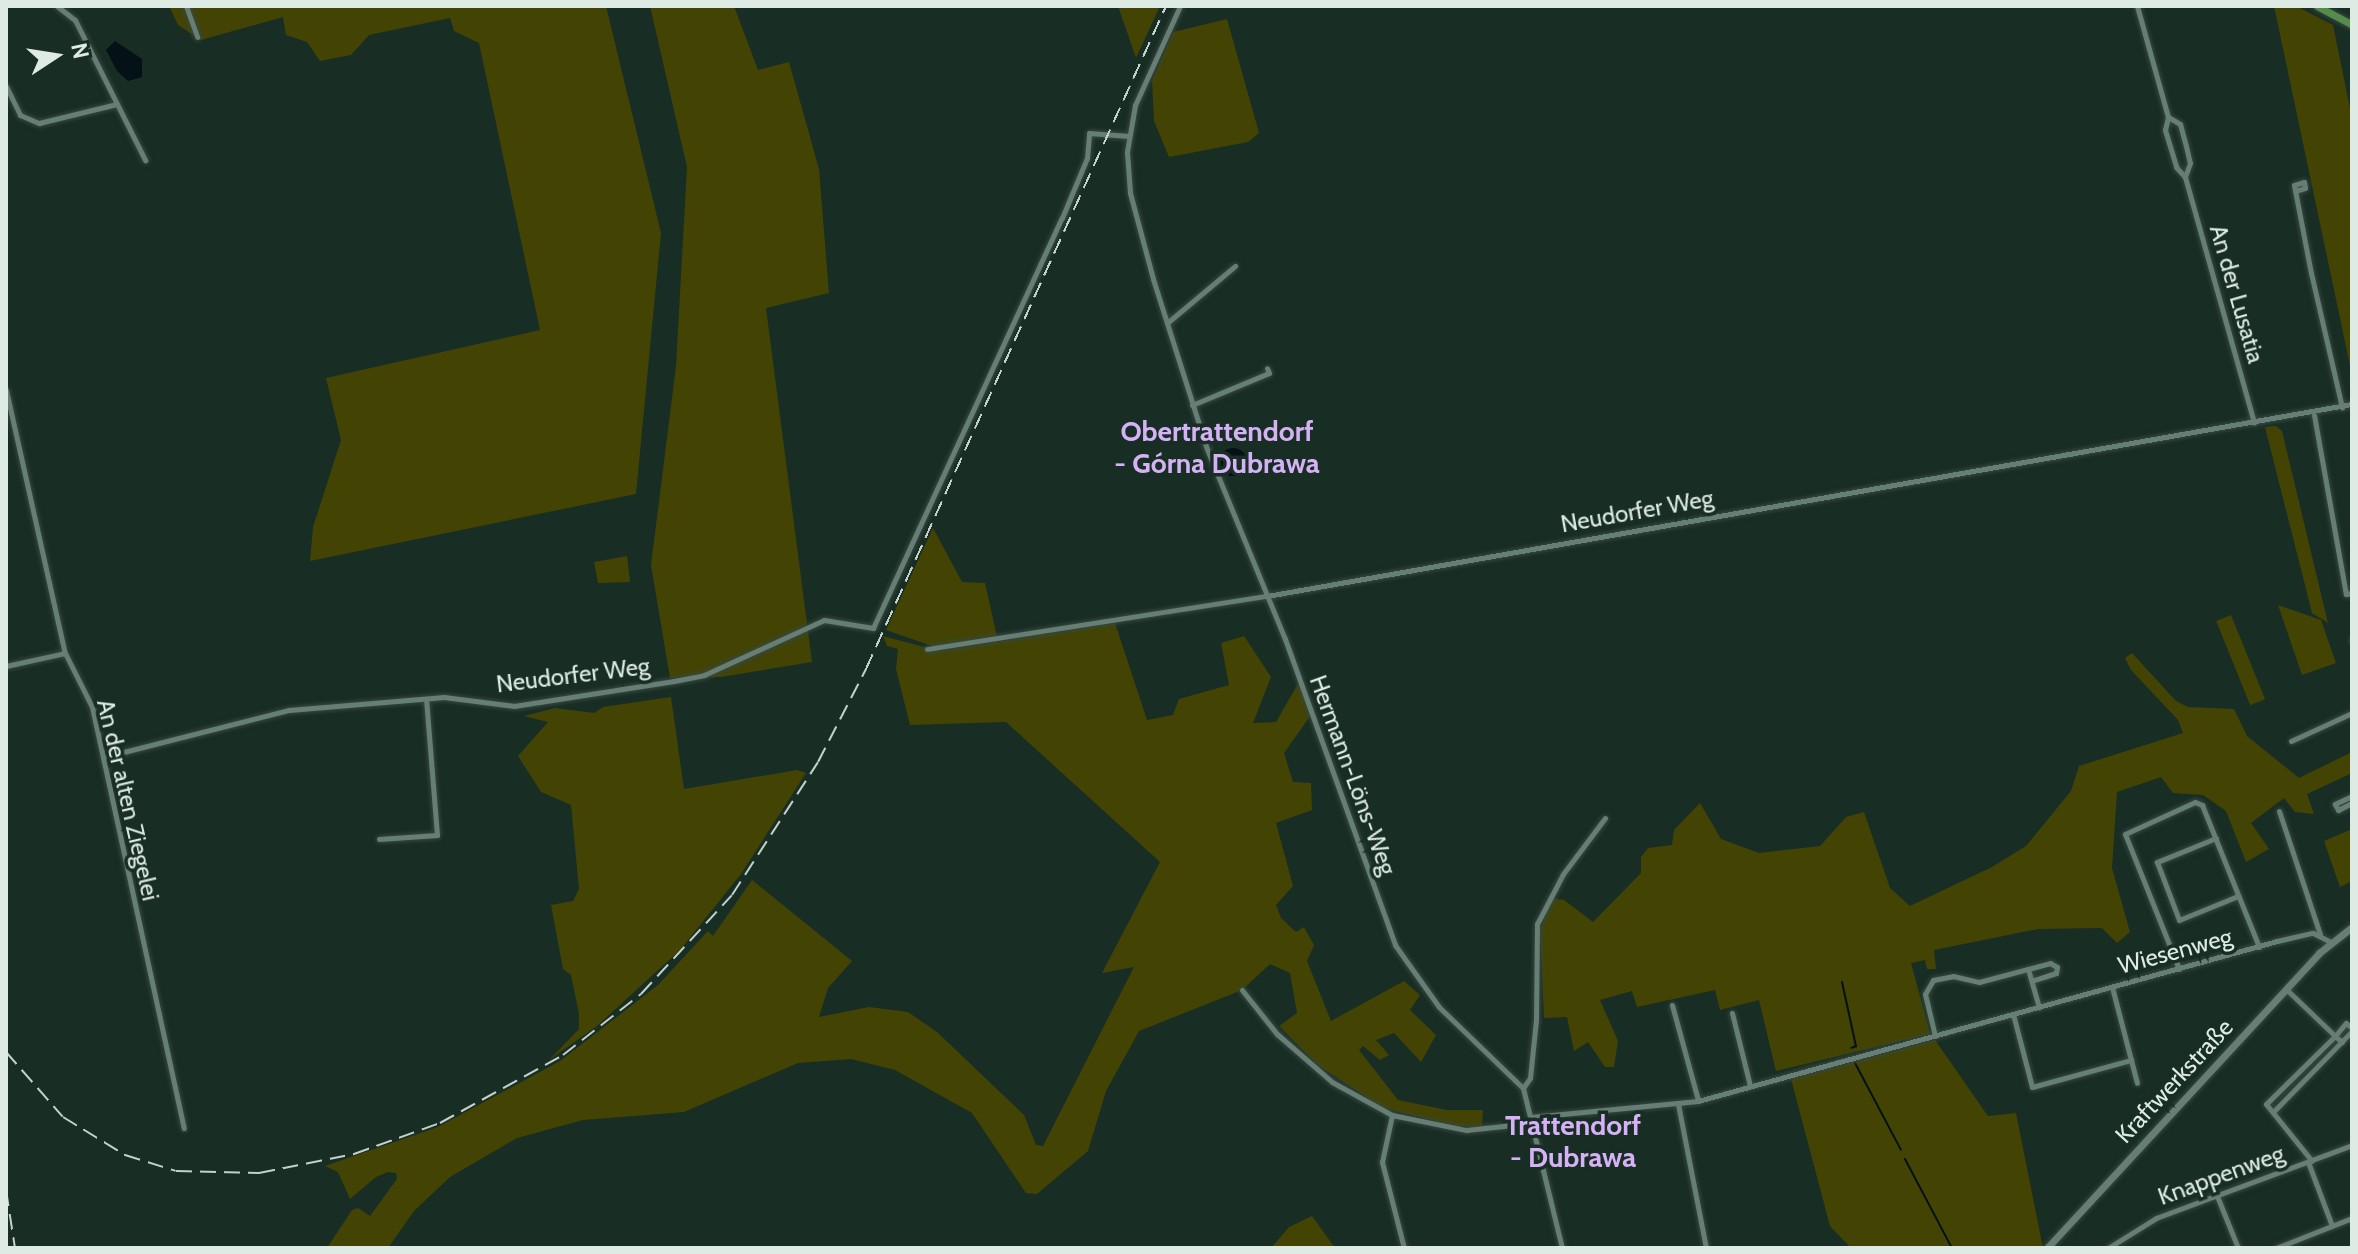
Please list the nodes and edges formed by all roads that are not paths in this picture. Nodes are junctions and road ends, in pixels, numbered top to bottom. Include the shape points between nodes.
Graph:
1 (57, 6) edge
2 (186, 6) edge
3 (1180, 6) edge
4 (2137, 6) edge
5 (2317, 6) edge
6 (2352, 25) edge
7 (197, 37) dead end
8 (6, 86) edge
9 (117, 104) junction
10 (2168, 117) junction
11 (1129, 136) junction
12 (145, 160) dead end
13 (2185, 177) junction
14 (2295, 191) dead end
15 (1235, 266) dead end
16 (1167, 323) junction
17 (1267, 368) dead end
18 (6, 390) edge
19 (2352, 404) edge
20 (1192, 405) junction
21 (2342, 407) junction
22 (2314, 415) junction
23 (2254, 422) junction
24 (2352, 585) edge
25 (2345, 586) junction
26 (2352, 593) edge
27 (1267, 596) junction
28 (927, 649) dead end
29 (65, 653) junction
30 (6, 666) edge
31 (426, 699) junction
32 (2352, 713) edge
33 (2291, 741) dead end
34 (104, 757) junction
35 (2352, 796) edge
36 (2352, 803) edge
37 (2279, 811) dead end
38 (1605, 818) dead end
39 (2216, 838) junction
40 (379, 839) dead end
41 (2238, 896) junction
42 (2352, 927) edge
43 (2320, 934) junction
44 (2331, 942) junction
45 (2259, 947) junction
46 (2028, 969) junction
47 (2179, 969) junction
48 (2032, 981) junction
49 (2112, 987) junction
50 (2286, 989) junction
51 (1242, 990) dead end
52 (1672, 1005) dead end
53 (2039, 1007) junction
54 (1732, 1013) dead end
55 (2013, 1013) junction
56 (2352, 1030) edge
57 (1935, 1036) junction
58 (2335, 1036) junction
59 (2342, 1042) junction
60 (2131, 1060) junction
61 (2310, 1062) junction
62 (2317, 1069) junction
63 (2137, 1083) dead end
64 (1750, 1086) junction
65 (1523, 1088) junction
66 (2279, 1094) junction
67 (2285, 1100) junction
68 (1698, 1101) junction
69 (1678, 1104) junction
70 (2273, 1112) junction
71 (1392, 1115) junction
72 (1532, 1120) junction
73 (184, 1128) dead end
74 (2352, 1145) edge
75 (2310, 1162) junction
76 (2217, 1196) junction
77 (2352, 1218) edge
78 (2332, 1226) junction
79 (1404, 1248) edge
80 (1562, 1248) edge
81 (1706, 1248) edge
82 (2047, 1248) edge
83 (2108, 1248) edge
84 (2238, 1248) edge
85 (2276, 1248) edge

1 - 9 street via 75,20
2 - 7 street
3 - 11 street, Hermann-Löns-Weg via 1146,77
4 - 10 street, An der Lusatia
5 - 6 main road
8 - 9 street via 20,115 39,123
9 - 12 street
10 - 13 street, An der Lusatia via 2165,130 2176,167
10 - 13 street, An der Lusatia via 2180,124 2190,163
11 - 16 street, Hermann-Löns-Weg via 1130,193
11 - 31 street, Neudorfer Weg via 1089,133 1087,158 1062,218 873,628 824,620 704,675 665,683 514,706
13 - 23 street, An der Lusatia
14 - 21 street
15 - 16 street
16 - 20 street, Hermann-Löns-Weg
17 - 20 street via 1269,373
18 - 29 street, An der alten Ziegelei
19 - 21 street, Neudorfer Weg
20 - 27 street, Hermann-Löns-Weg
21 - 22 street, Neudorfer Weg
22 - 23 street, Neudorfer Weg
22 - 25 street
23 - 27 street, Neudorfer Weg
24 - 25 street
25 - 26 street via 2346,594
27 - 28 street, Neudorfer Weg
27 - 65 street, Hermann-Löns-Weg via 1396,946 1439,1007
29 - 30 street
29 - 34 street, An der alten Ziegelei via 92,707
31 - 34 street, Neudorfer Weg via 255,716
31 - 40 street via 437,835
32 - 33 street
34 - 73 street, An der alten Ziegelei
35 - 36 street via 2335,804 2338,810
37 - 43 street
38 - 65 street via 1563,874 1537,924 1536,1020 1530,1078
39 - 41 street
39 - 41 street via 2157,862 2179,920
39 - 47 street via 2195,802 2128,828 2125,834
41 - 45 street
42 - 44 main road, Kraftwerkstraße
43 - 44 street
43 - 45 street, Wiesenweg
44 - 50 main road, Kraftwerkstraße
45 - 47 street, Wiesenweg
46 - 48 street
46 - 48 street via 2050,963 2057,967 2056,973
46 - 57 street via 1979,982 1953,976 1933,980 1925,994
47 - 49 street, Wiesenweg
48 - 53 street
49 - 53 street, Wiesenweg
49 - 60 street
50 - 58 street
50 - 82 main road, Kraftwerkstraße
51 - 71 street, Wiesenweg via 1277,1034 1332,1082
52 - 68 street
53 - 55 street, Wiesenweg
54 - 64 street
55 - 57 street, Wiesenweg
55 - 60 street via 2032,1087
56 - 58 street via 2346,1023
56 - 59 street
57 - 64 street, Wiesenweg
58 - 59 street
58 - 61 street
59 - 62 street
60 - 63 street
61 - 62 street
61 - 66 street
62 - 67 street
64 - 68 street, Wiesenweg
65 - 72 street
66 - 67 street
66 - 70 street via 2266,1104
67 - 70 street
68 - 69 street, Wiesenweg
69 - 72 street, Wiesenweg
69 - 81 street
70 - 75 street
71 - 72 street, Wiesenweg via 1466,1130
71 - 79 street via 1382,1162
72 - 80 street
74 - 75 street, Knappenweg
75 - 76 street, Knappenweg
75 - 78 street
76 - 83 street, Knappenweg via 2156,1218
76 - 84 street
77 - 78 street
78 - 85 street

